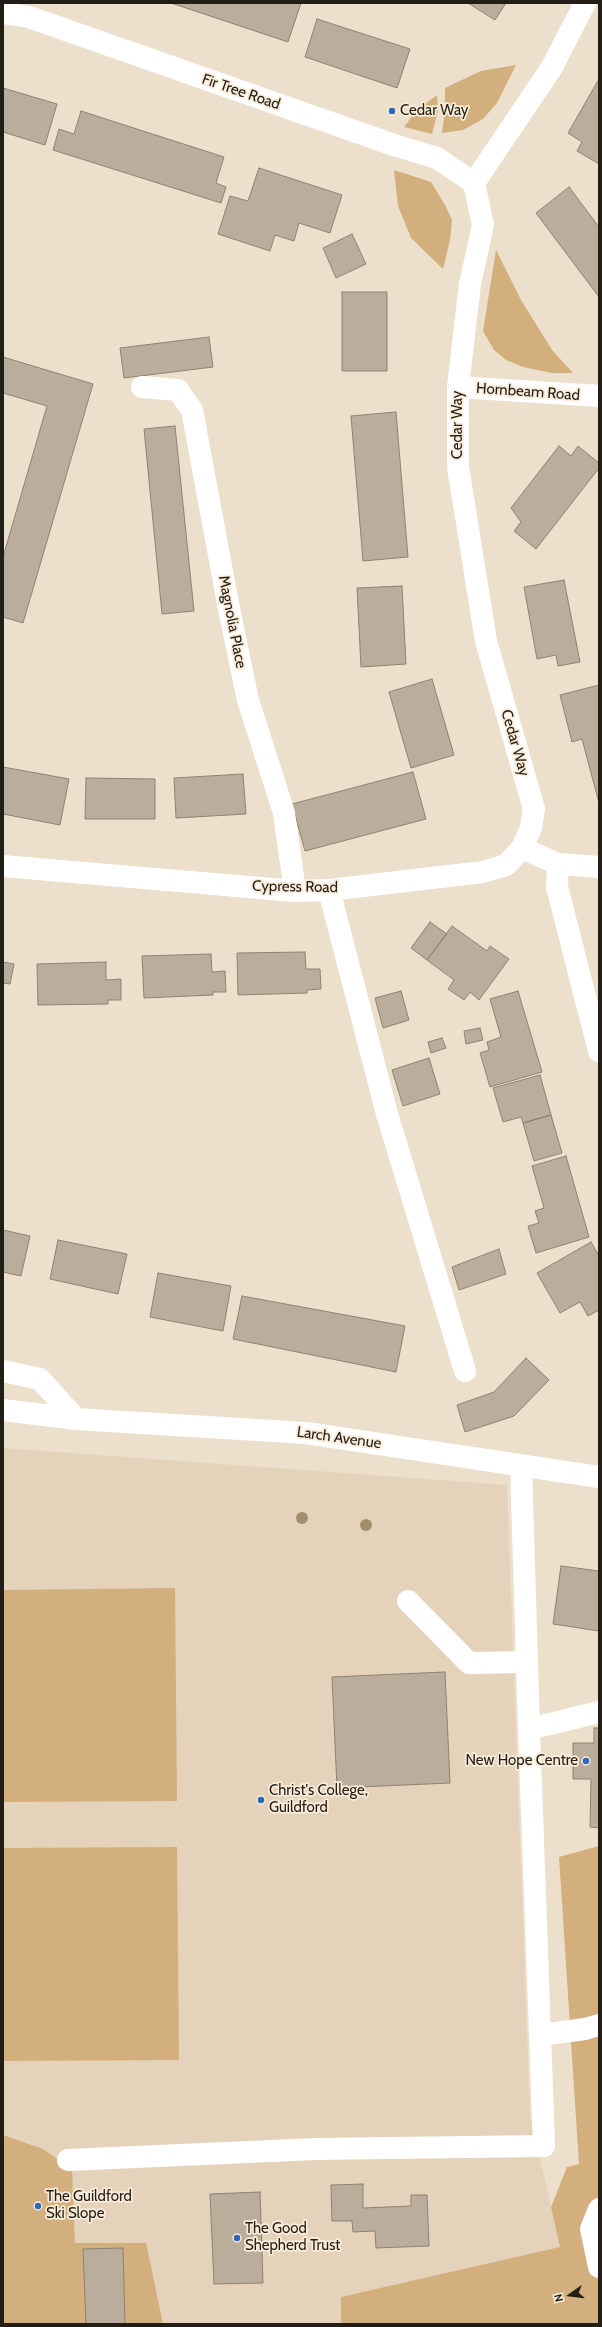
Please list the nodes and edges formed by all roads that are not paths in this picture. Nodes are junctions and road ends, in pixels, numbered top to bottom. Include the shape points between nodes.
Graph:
1 (585, 3) edge
2 (3, 13) edge
3 (474, 183) junction
4 (142, 386) dead end
5 (458, 387) junction
6 (599, 396) edge
7 (522, 848) junction
8 (558, 864) junction
9 (3, 866) edge
10 (599, 867) edge
11 (329, 890) junction
12 (295, 891) junction
13 (599, 1051) edge
14 (3, 1371) edge
15 (465, 1371) dead end
16 (3, 1410) edge
17 (76, 1419) junction
18 (521, 1465) junction
19 (599, 1477) edge
20 (408, 1601) dead end
21 (527, 1662) junction
22 (599, 1712) edge
23 (529, 1729) junction
24 (599, 2025) edge
25 (540, 2035) junction
26 (68, 2160) dead end
27 (599, 2209) edge
28 (599, 2267) edge

1 - 3 street via 552,67
2 - 3 street, Fir Tree Road via 29,17 437,158
3 - 5 street, Cedar Way via 483,226 470,284
4 - 12 street, Magnolia Place via 178,390 192,410 248,700 284,813
5 - 6 street, Hornbeam Road
5 - 7 street, Cedar Way via 458,467 486,641 534,809 531,828
7 - 8 street
7 - 11 street, Cypress Road via 506,865 483,872
8 - 10 street
8 - 13 street via 557,887
9 - 12 street, Cypress Road
11 - 12 street, Cypress Road
11 - 15 street via 387,1114
14 - 17 street via 40,1379
16 - 17 street, Larch Avenue
17 - 18 street, Larch Avenue via 306,1432
18 - 19 street, Larch Avenue
18 - 21 street
20 - 21 street via 469,1662
21 - 23 street
22 - 23 street
23 - 25 street
24 - 25 street
25 - 26 street via 544,2146 316,2149
27 - 28 street via 591,2230

